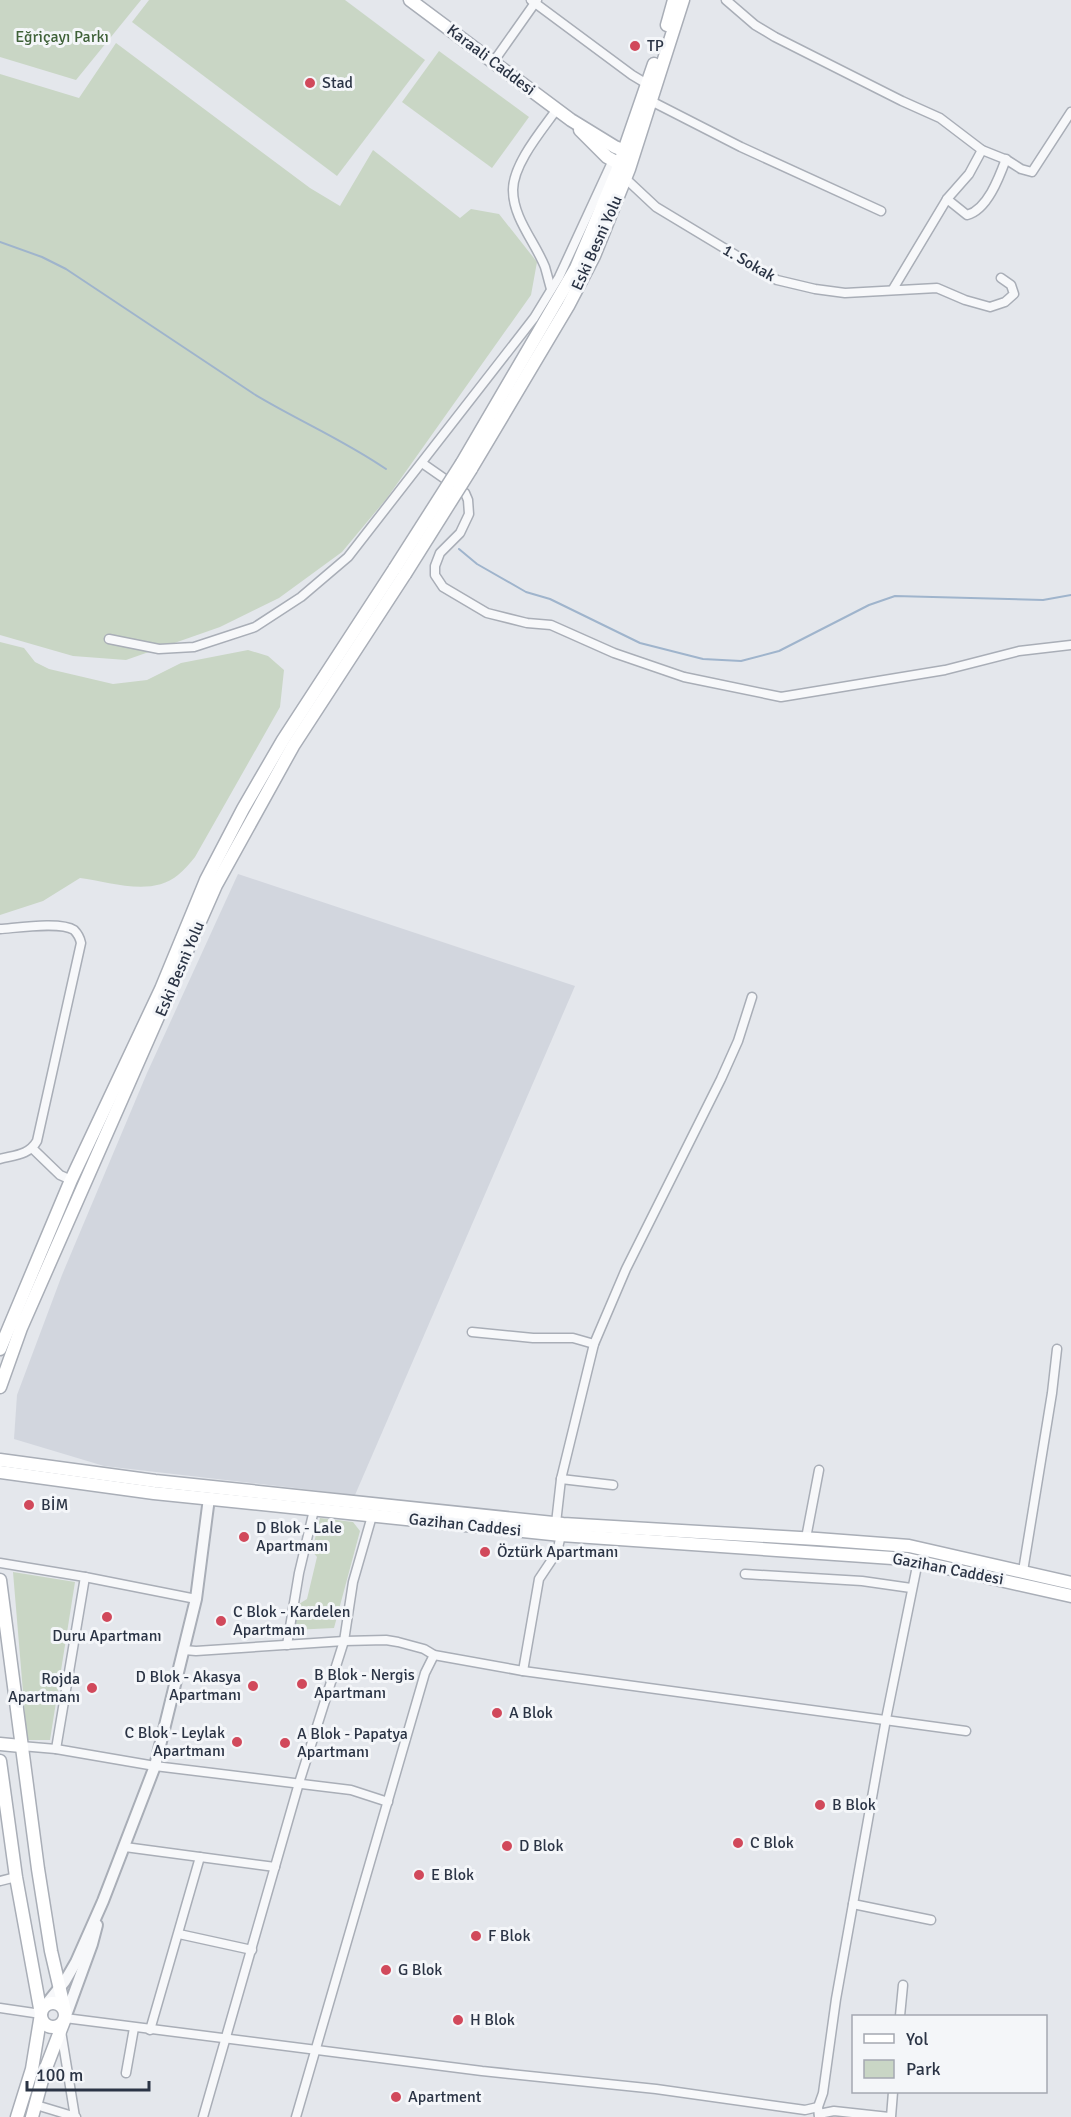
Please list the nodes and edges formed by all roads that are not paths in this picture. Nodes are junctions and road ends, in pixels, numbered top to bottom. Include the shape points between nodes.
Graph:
1 (410, 0) edge
2 (673, 0) edge
3 (683, 0) edge
4 (726, 0) edge
5 (535, 1) edge
6 (494, 61) junction
7 (647, 84) junction
8 (651, 101) junction
9 (557, 109) junction
10 (1071, 112) edge
11 (571, 120) junction
12 (982, 150) junction
13 (629, 152) junction
14 (1006, 159) junction
15 (622, 168) junction
16 (947, 200) junction
17 (881, 211) dead end
18 (1001, 278) dead end
19 (551, 289) junction
20 (893, 289) junction
21 (422, 463) junction
22 (400, 571) junction
23 (109, 639) dead end
24 (1071, 645) edge
25 (0, 929) edge
26 (752, 997) dead end
27 (32, 1148) junction
28 (0, 1159) edge
29 (71, 1180) junction
30 (472, 1332) dead end
31 (594, 1344) junction
32 (0, 1349) edge
33 (1056, 1349) dead end
34 (0, 1386) edge
35 (0, 1460) edge
36 (819, 1470) dead end
37 (0, 1472) edge
38 (561, 1479) junction
39 (613, 1485) dead end
40 (209, 1498) junction
41 (314, 1510) junction
42 (372, 1516) junction
43 (558, 1529) junction
44 (806, 1538) junction
45 (918, 1561) junction
46 (0, 1563) edge
47 (1023, 1571) junction
48 (745, 1574) dead end
49 (85, 1577) junction
50 (0, 1580) edge
51 (1071, 1583) edge
52 (911, 1588) junction
53 (1071, 1596) edge
54 (196, 1599) junction
55 (344, 1641) junction
56 (287, 1645) junction
57 (184, 1650) junction
58 (434, 1655) junction
59 (523, 1671) junction
60 (886, 1719) junction
61 (966, 1731) dead end
62 (0, 1744) edge
63 (21, 1746) junction
64 (56, 1749) junction
65 (0, 1761) edge
66 (155, 1766) junction
67 (299, 1783) junction
68 (388, 1802) junction
69 (124, 1848) junction
70 (200, 1857) junction
71 (275, 1867) junction
72 (16, 1877) junction
73 (0, 1881) edge
74 (103, 1901) junction
75 (853, 1904) junction
76 (931, 1920) dead end
77 (178, 1934) junction
78 (252, 1950) junction
79 (903, 1985) dead end
80 (60, 1987) junction
81 (0, 2008) edge
82 (43, 2010) junction
83 (900, 2015) edge
84 (64, 2020) junction
85 (135, 2028) junction
86 (150, 2030) junction
87 (226, 2040) junction
88 (315, 2050) junction
89 (126, 2073) dead end
90 (893, 2093) edge
91 (34, 2111) edge
92 (818, 2112) edge
93 (17, 2117) edge
94 (75, 2117) edge
95 (203, 2117) edge
96 (296, 2117) edge
97 (890, 2117) edge

1 - 6 main road, Karaali Caddesi
2 - 7 main road, Eski Besni Yolu
3 - 8 main road, Eski Besni Yolu
4 - 12 street via 775,37 940,118
5 - 6 street
5 - 7 street
6 - 9 main road, Karaali Caddesi
7 - 13 main road, Eski Besni Yolu
8 - 13 main road, Eski Besni Yolu
8 - 17 street
9 - 11 main road, Karaali Caddesi
9 - 19 street via 525,155 513,191 519,216
10 - 14 street via 1032,172
11 - 13 main road
11 - 15 main road via 596,148
12 - 14 street
12 - 16 street via 969,174
13 - 15 main road, Eski Besni Yolu
14 - 16 street via 999,180 975,213 967,215
15 - 19 street
15 - 20 street, 1. Sokak via 656,207 777,280 845,292
15 - 22 main road, Eski Besni Yolu, bridge via 602,238 586,273
16 - 20 street
18 - 20 street, 1. Sokak via 1011,285 1014,294 990,307 937,288
19 - 21 street via 534,318
21 - 23 street via 348,557 301,597 255,627 194,647 159,649
21 - 24 street via 465,493 468,500 469,514 460,533 440,553 435,566 435,575 443,587 487,613 551,625 614,653 684,677 781,697 945,670 1019,651
22 - 29 main road, Eski Besni Yolu via 288,733 222,848
22 - 34 main road, Eski Besni Yolu via 293,746 216,885 26,1317
25 - 27 street via 43,925 69,928 81,943 37,1141
26 - 31 street via 726,1069
27 - 28 street via 24,1154
27 - 29 street via 60,1175
29 - 32 main road, Eski Besni Yolu
30 - 31 street via 573,1338
31 - 38 street
33 - 47 street
35 - 43 main road, Gazihan Caddesi
36 - 44 street
37 - 40 main road, Gazihan Caddesi
38 - 39 street
38 - 43 street
40 - 41 main road, Gazihan Caddesi
40 - 54 street
41 - 42 main road, Gazihan Caddesi
41 - 56 street
42 - 43 main road, Gazihan Caddesi
42 - 55 street via 353,1582
43 - 44 main road, Gazihan Caddesi
43 - 45 main road, Gazihan Caddesi
43 - 59 street via 557,1552 539,1580
44 - 47 main road, Gazihan Caddesi via 909,1546
45 - 52 street
45 - 53 main road, Gazihan Caddesi
46 - 49 street
47 - 51 main road, Gazihan Caddesi
48 - 52 street
49 - 54 street
49 - 64 street
50 - 63 main road
52 - 60 street
54 - 57 street
55 - 56 street
55 - 58 street via 398,1642
55 - 67 street
56 - 57 street
57 - 66 street
58 - 59 street
58 - 68 street via 425,1673
59 - 60 street
60 - 61 street
60 - 75 street
62 - 63 main road
63 - 64 street
63 - 80 main road via 49,1939
64 - 66 street
65 - 72 main road
66 - 67 street
66 - 69 street
67 - 68 street via 351,1790
67 - 71 street
68 - 88 street
69 - 70 street
69 - 74 street
70 - 71 street
70 - 77 street
71 - 78 street
72 - 73 street
72 - 82 main road
74 - 80 street via 76,1962
74 - 84 street
75 - 76 street
75 - 92 street
77 - 78 street
77 - 86 street
78 - 87 street
79 - 83 street
80 - 82 street
80 - 84 main road
81 - 82 street
82 - 84 main road via 51,2003 57,2004
82 - 84 main road via 42,2022 51,2028
82 - 93 main road via 32,2069
84 - 85 street
84 - 91 main road
84 - 94 street
85 - 86 street
85 - 89 street
86 - 87 street
87 - 88 street
87 - 95 street
88 - 92 street via 656,2089
88 - 96 street
90 - 97 street
91 - 94 street
92 - 97 street

